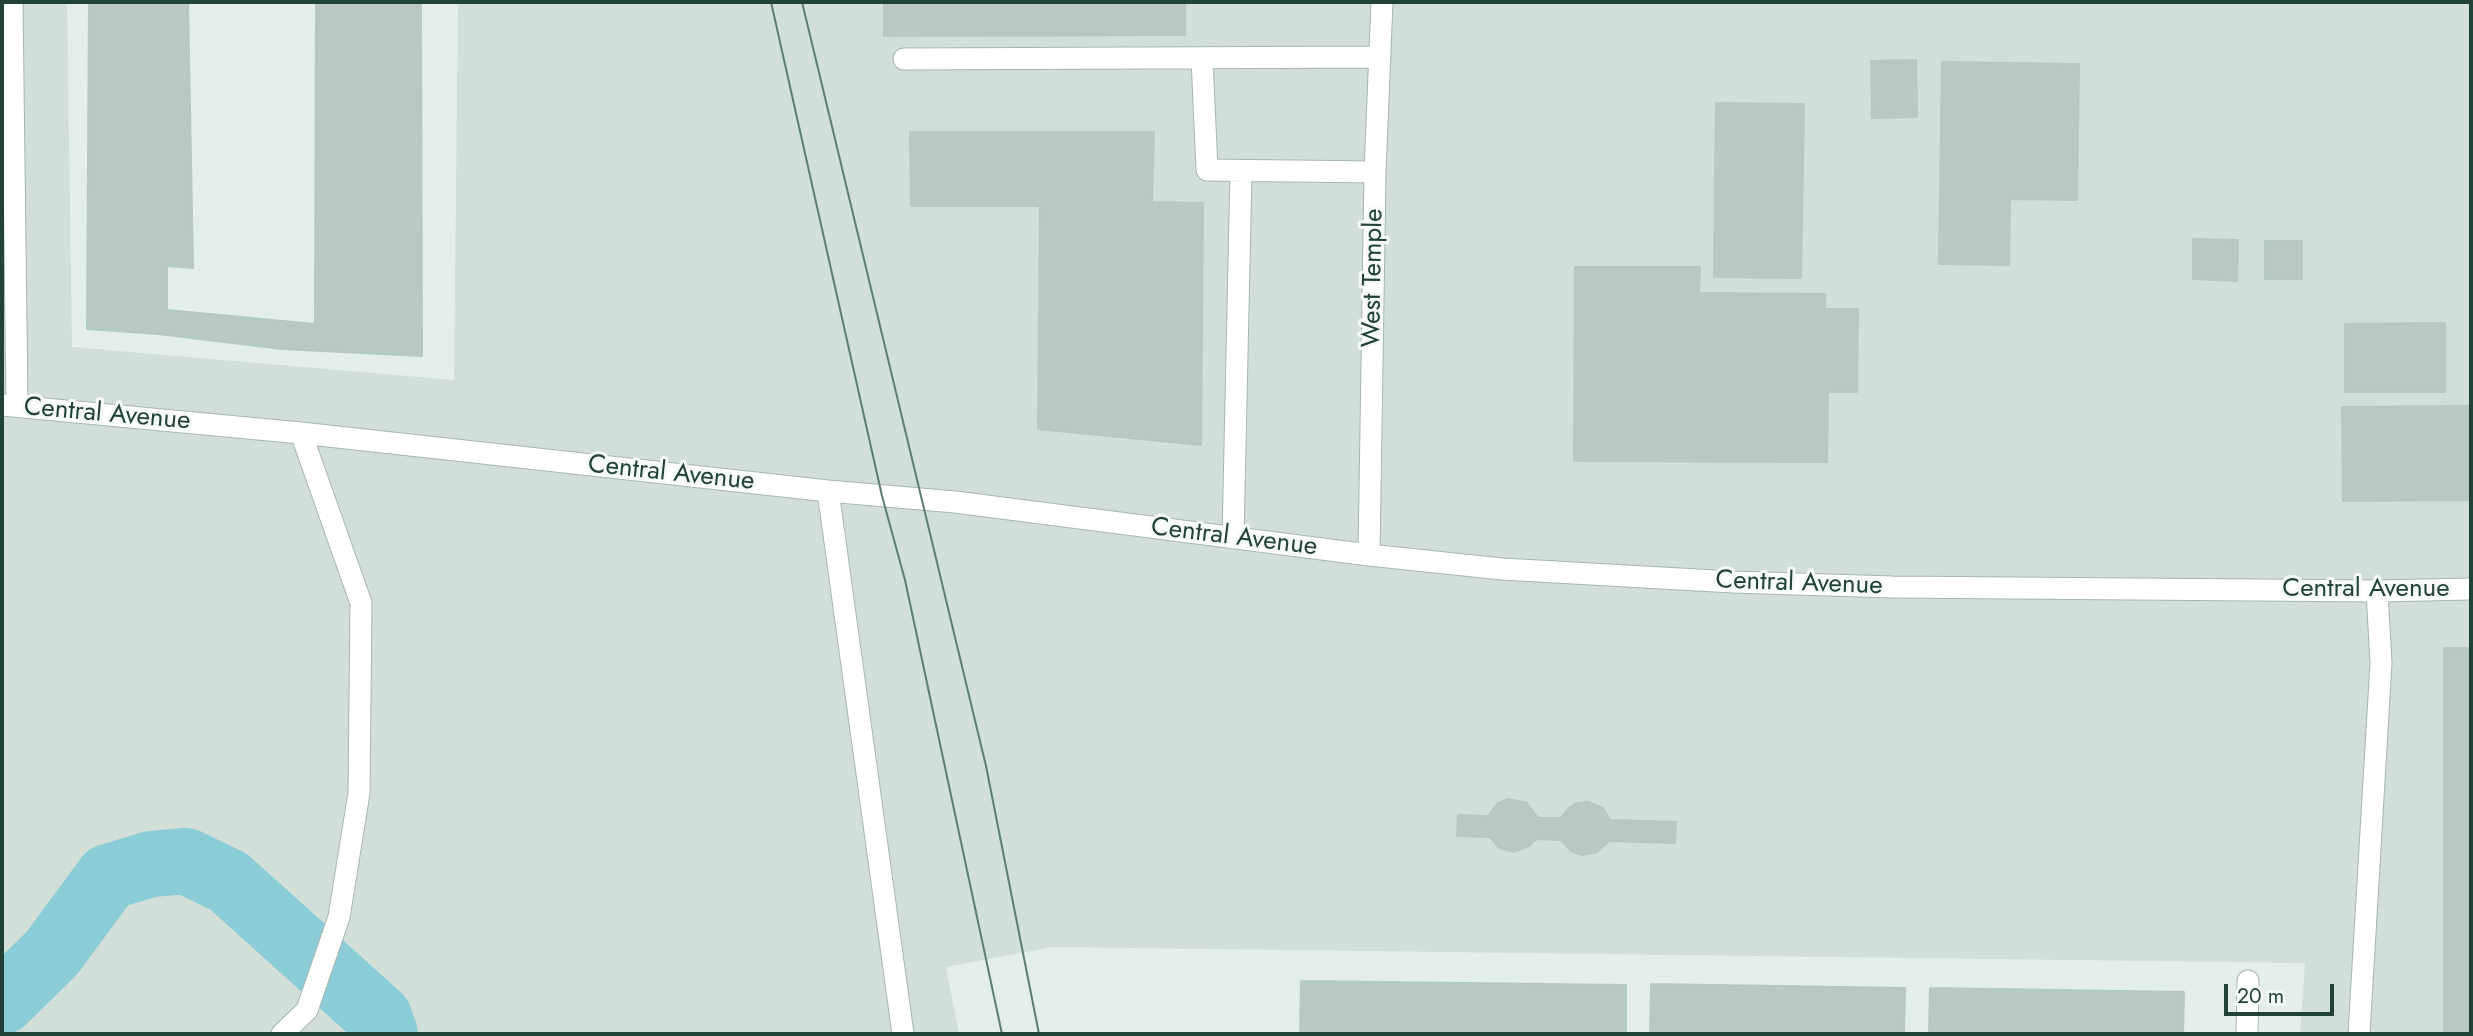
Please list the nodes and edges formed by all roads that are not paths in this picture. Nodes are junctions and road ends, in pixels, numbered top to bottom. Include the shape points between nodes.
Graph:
1 (12, 2) edge
2 (1382, 2) edge
3 (1380, 57) junction
4 (1202, 58) junction
5 (904, 60) dead end
6 (8, 133) edge
7 (1241, 171) junction
8 (1375, 172) junction
9 (10, 406) edge
10 (301, 433) junction
11 (828, 491) junction
12 (1233, 538) junction
13 (1369, 555) junction
14 (2471, 589) edge
15 (2377, 591) junction
16 (2248, 981) dead end
17 (282, 1034) edge
18 (903, 1034) edge
19 (2247, 1034) edge
20 (2359, 1034) edge

1 - 6 street
2 - 3 street, West Temple
3 - 4 street
3 - 8 street, West Temple
4 - 5 street
4 - 7 street via 1207,170
6 - 9 street
7 - 8 street
7 - 12 street
8 - 13 street, West Temple
9 - 10 street, Central Avenue
10 - 11 street, Central Avenue
10 - 17 street via 360,603 359,793 339,917 307,1010
11 - 12 street, Central Avenue via 955,502
11 - 18 street
12 - 13 street, Central Avenue
13 - 15 street, Central Avenue via 1502,569 1734,582
14 - 15 street, Central Avenue
15 - 20 street via 2381,663
16 - 19 street

